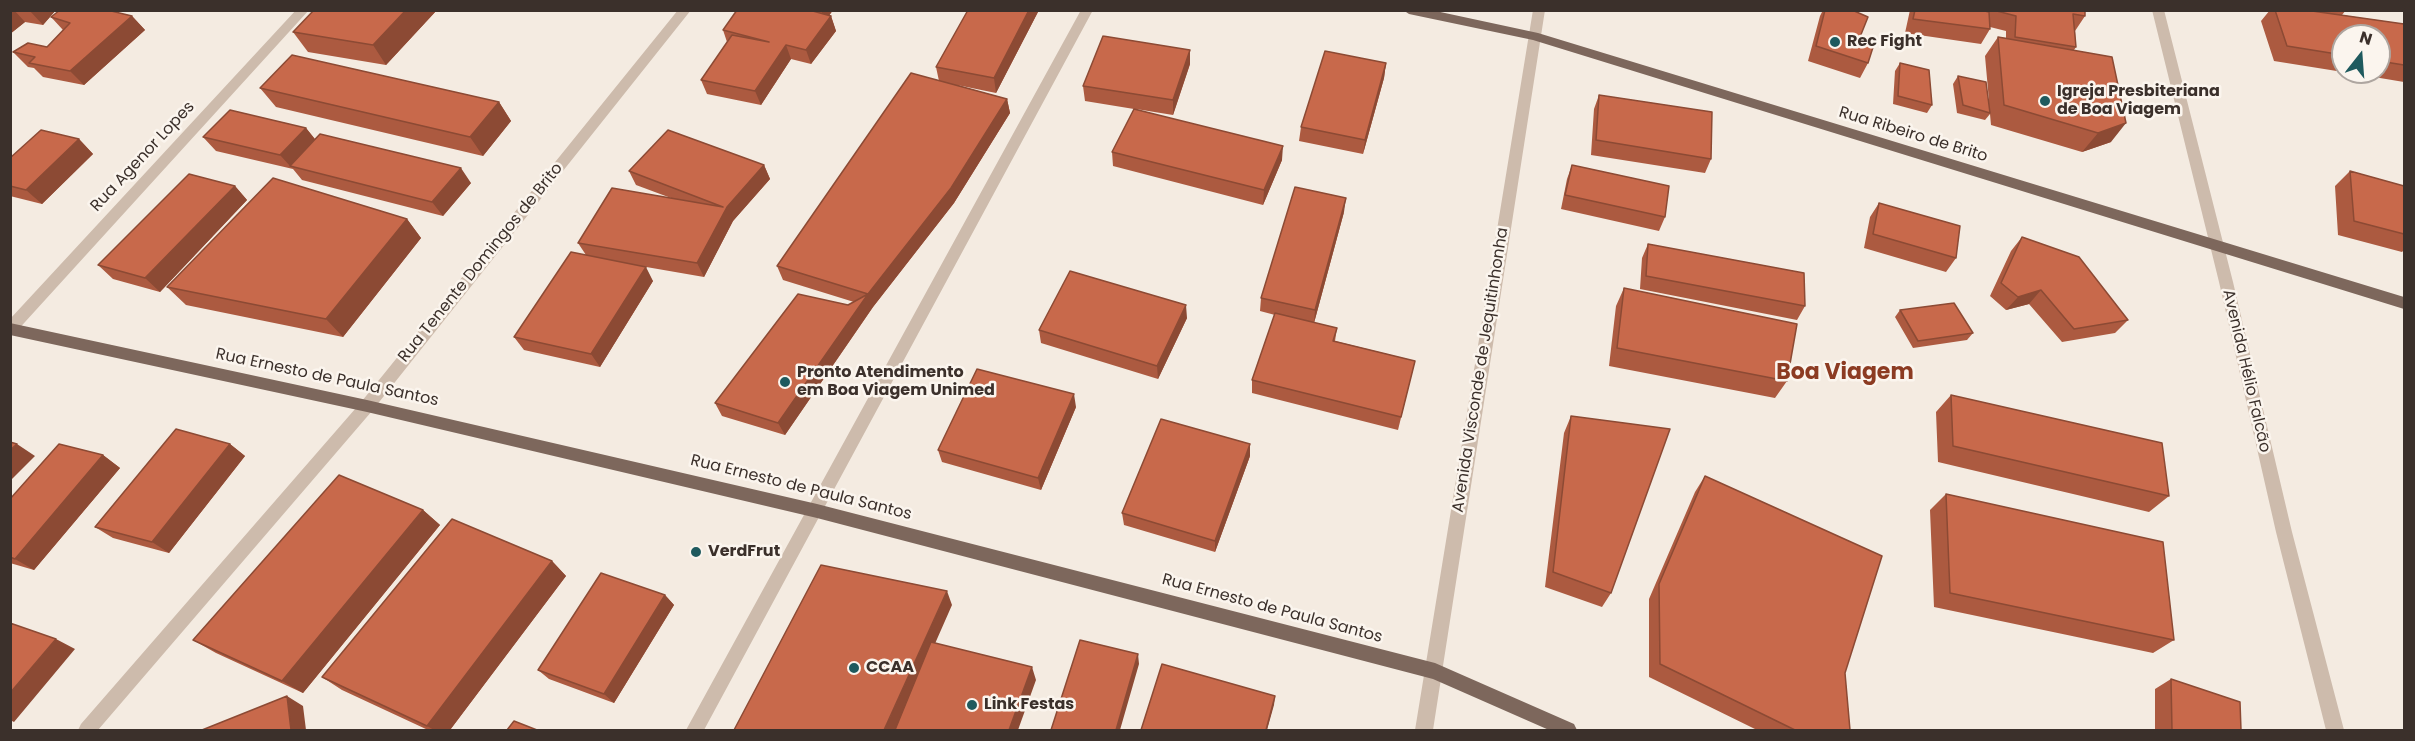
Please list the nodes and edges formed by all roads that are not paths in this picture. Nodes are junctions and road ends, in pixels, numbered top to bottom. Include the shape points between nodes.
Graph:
1 (303, 10) edge
2 (685, 10) edge
3 (1087, 10) edge
4 (1409, 10) edge
5 (1539, 10) edge
6 (2158, 10) edge
7 (1534, 36) junction
8 (2217, 245) junction
9 (2404, 303) edge
10 (10, 329) edge
11 (367, 406) junction
12 (817, 511) junction
13 (1435, 671) junction
14 (87, 730) edge
15 (695, 730) edge
16 (1424, 730) edge
17 (1568, 730) edge
18 (2335, 730) edge

1 - 10 street, Rua Agenor Lopes
2 - 11 street, Rua Tenente Domingos de Brito
3 - 12 street
4 - 7 main road, Rua Ribeiro de Brito
5 - 7 street, Avenida Visconde de Jequitinhonha
6 - 8 street, Avenida Hélio Falcão
7 - 8 main road, Rua Ribeiro de Brito
7 - 13 street, Avenida Visconde de Jequitinhonha
8 - 9 main road, Rua Ribeiro de Brito
8 - 18 street, Avenida Hélio Falcão
10 - 11 main road, Rua Ernesto de Paula Santos
11 - 12 main road, Rua Ernesto de Paula Santos
11 - 14 street, Rua Tenente Domingos de Brito
12 - 13 main road, Rua Ernesto de Paula Santos
12 - 15 street
13 - 16 street, Avenida Visconde de Jequitinhonha
13 - 17 main road, Rua Ernesto de Paula Santos

